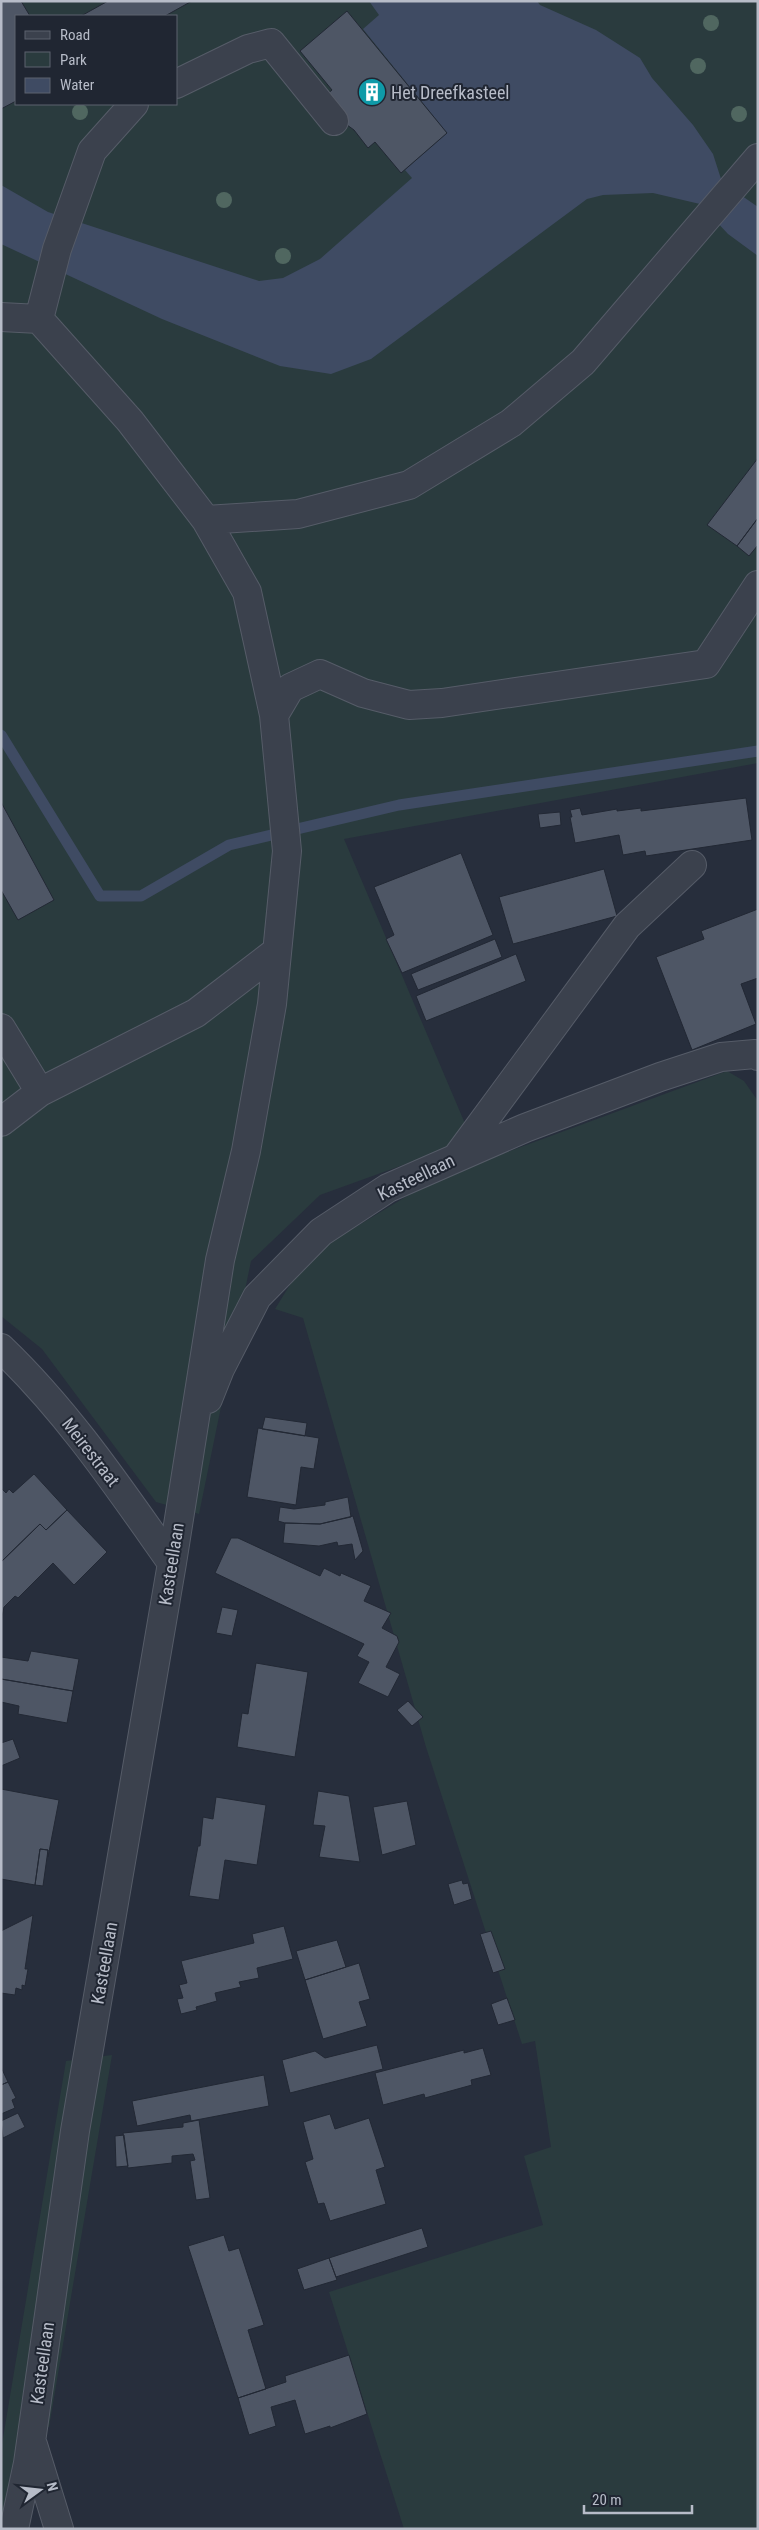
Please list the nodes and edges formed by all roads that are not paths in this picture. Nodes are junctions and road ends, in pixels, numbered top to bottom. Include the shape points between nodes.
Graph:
1 (178, 83) edge
2 (133, 105) edge
3 (334, 121) dead end
4 (753, 163) edge
5 (1, 317) edge
6 (39, 318) junction
7 (206, 520) junction
8 (758, 585) edge
9 (274, 715) junction
10 (692, 865) dead end
11 (277, 951) junction
12 (1, 1028) edge
13 (758, 1056) edge
14 (40, 1092) junction
15 (1, 1122) edge
16 (456, 1158) junction
17 (1, 1348) edge
18 (190, 1447) junction
19 (172, 1563) junction
20 (31, 2439) junction
21 (25, 2481) junction
22 (14, 2529) edge
23 (31, 2529) edge
24 (59, 2529) edge

1 - 3 street via 248,49 271,43
2 - 6 street via 92,151 57,249
4 - 7 street via 583,362 511,424 409,484 298,514
5 - 6 street
6 - 7 street, Kasteellaan via 130,421
7 - 9 street, Kasteellaan via 247,592
8 - 9 street via 706,664 442,703 409,705 363,693 320,674 290,688
9 - 11 street, Kasteellaan via 286,847
10 - 16 street via 627,926
11 - 14 street via 196,1013
11 - 18 street, Kasteellaan via 272,1004 246,1151 220,1260
12 - 14 street
13 - 16 street, Kasteellaan via 721,1057 660,1077
14 - 15 street
16 - 18 street, Kasteellaan via 388,1188 321,1232 257,1297 220,1370
17 - 19 street, Meirestraat via 32,1378 98,1458
18 - 19 street, Kasteellaan
19 - 20 street, Kasteellaan via 75,2131
20 - 21 street, Kasteellaan
20 - 24 street
21 - 22 street, Kasteellaan
21 - 23 street, Kasteellaan

